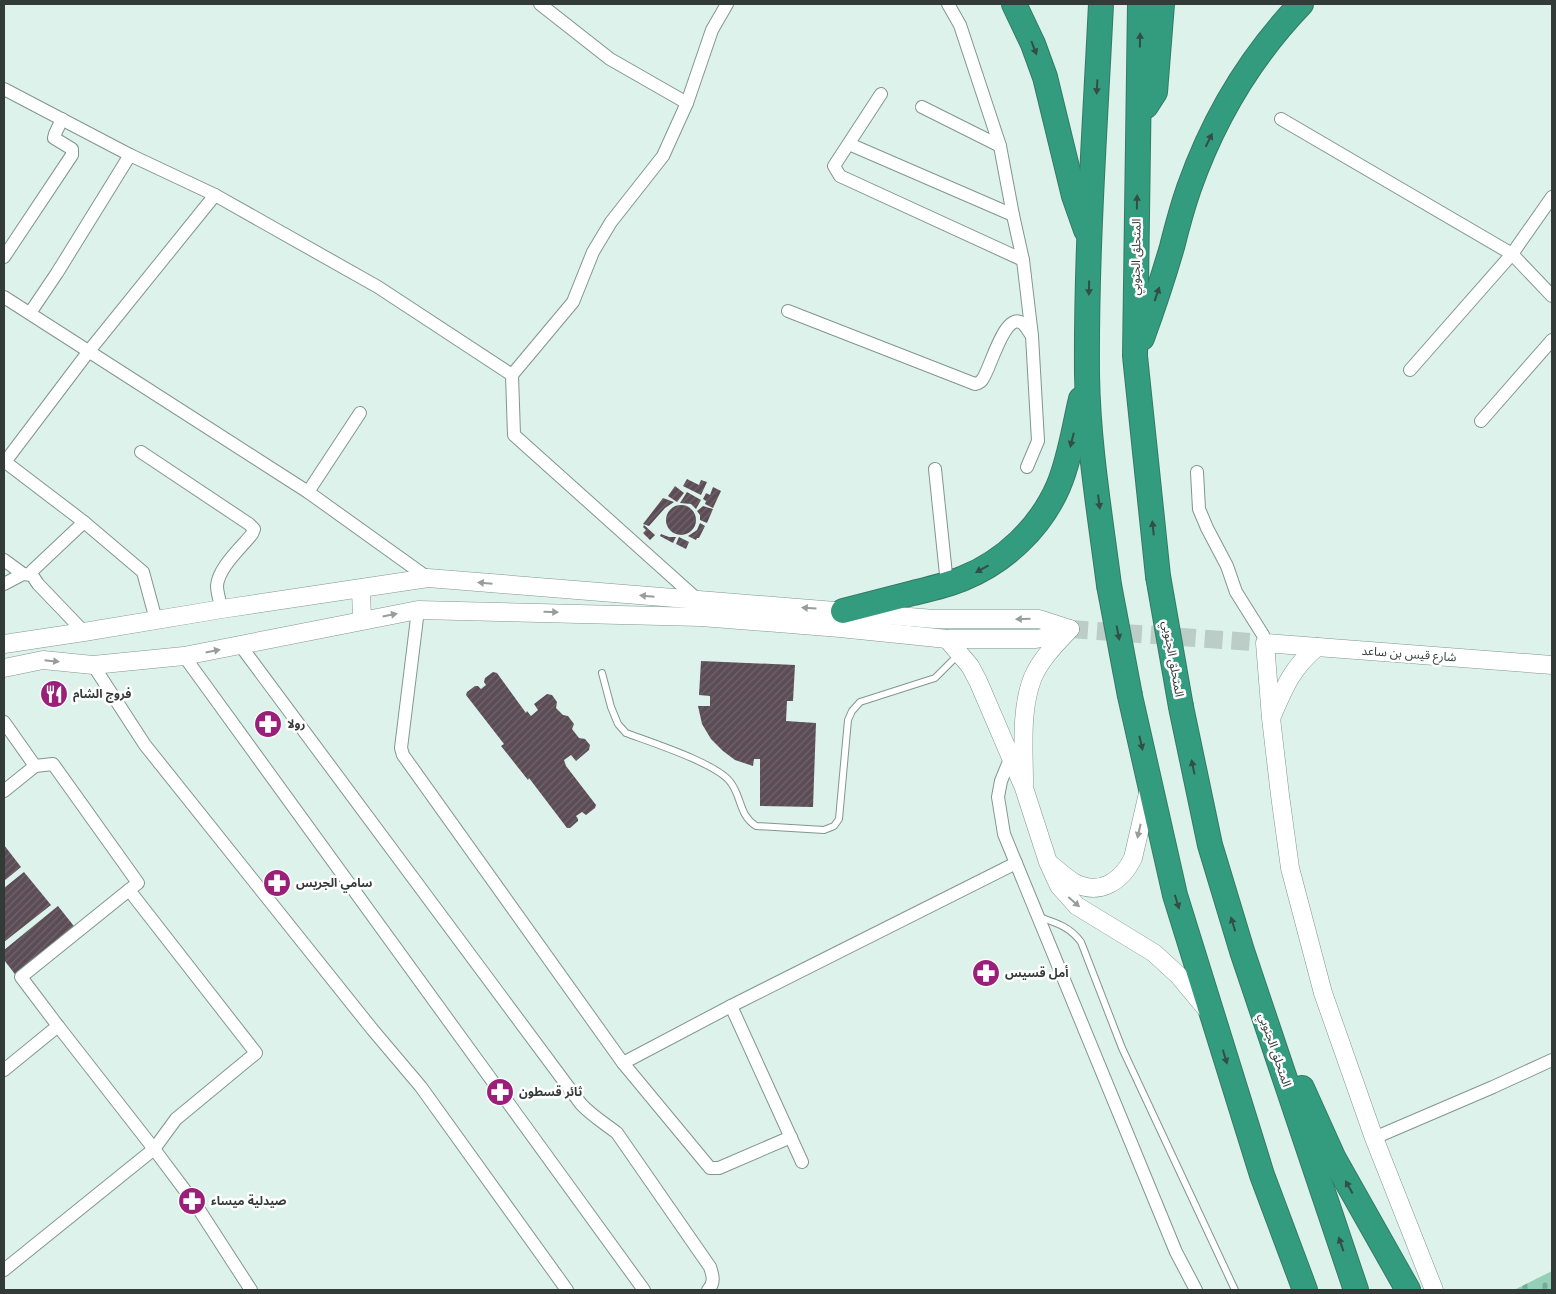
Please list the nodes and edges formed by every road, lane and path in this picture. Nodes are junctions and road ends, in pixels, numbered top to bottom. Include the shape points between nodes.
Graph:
1 (540, 4) edge
2 (727, 4) edge
3 (948, 4) edge
4 (1014, 4) edge
5 (1101, 4) edge
6 (1140, 4) edge
7 (1162, 4) edge
8 (1301, 4) edge
9 (4, 89) edge
10 (881, 94) dead end
11 (687, 103) junction
12 (922, 107) dead end
13 (1139, 111) junction
14 (1281, 119) dead end
15 (62, 120) junction
16 (849, 144) junction
17 (1000, 146) junction
18 (130, 155) junction
19 (215, 195) junction
20 (1552, 197) edge
21 (1013, 215) junction
22 (1090, 239) junction
23 (1512, 254) junction
24 (4, 256) edge
25 (1023, 260) junction
26 (1552, 296) edge
27 (4, 297) edge
28 (788, 311) dead end
29 (30, 313) junction
30 (1032, 336) junction
31 (1552, 340) edge
32 (89, 351) junction
33 (1135, 356) junction
34 (1410, 370) dead end
35 (512, 375) junction
36 (1087, 375) junction
37 (360, 413) dead end
38 (1481, 421) dead end
39 (141, 452) dead end
40 (4, 462) edge
41 (1027, 467) dead end
42 (935, 469) dead end
43 (1197, 472) dead end
44 (308, 492) junction
45 (84, 522) junction
46 (4, 560) edge
47 (27, 574) junction
48 (428, 578) junction
49 (4, 584) edge
50 (947, 584) junction
51 (361, 589) junction
52 (698, 600) junction
53 (222, 609) junction
54 (418, 610) junction
55 (843, 611) junction
56 (156, 620) junction
57 (362, 620) junction
58 (1070, 629) junction
59 (84, 632) junction
60 (947, 639) junction
61 (1265, 643) junction
62 (4, 644) edge
63 (240, 645) junction
64 (1317, 647) junction
65 (960, 653) junction
66 (184, 656) junction
67 (93, 665) junction
68 (1552, 665) edge
69 (4, 668) edge
70 (602, 674) dead end
71 (1271, 718) junction
72 (4, 722) edge
73 (1010, 759) junction
74 (35, 766) junction
75 (1150, 784) junction
76 (1024, 788) junction
77 (4, 791) edge
78 (1048, 862) junction
79 (1016, 863) junction
80 (129, 890) junction
81 (1038, 917) junction
82 (1242, 951) junction
83 (731, 1006) junction
84 (1213, 1016) junction
85 (58, 1026) junction
86 (1552, 1060) edge
87 (623, 1063) junction
88 (4, 1070) edge
89 (791, 1137) junction
90 (1374, 1138) junction
91 (154, 1148) junction
92 (802, 1162) dead end
93 (1262, 1175) junction
94 (4, 1270) edge
95 (250, 1290) edge
96 (567, 1290) edge
97 (644, 1290) edge
98 (708, 1290) edge
99 (1196, 1290) edge
100 (1235, 1290) edge
101 (1290, 1290) edge
102 (1305, 1290) edge
103 (1356, 1290) edge
104 (1408, 1290) edge
105 (1434, 1290) edge

1 - 11 street via 610,59
2 - 11 street via 712,30
3 - 17 street via 960,26
4 -> 22 highway via 1045,77 1074,196
5 -> 22 highway
13 -> 6 highway, المتحلق الجنوبي
7 - 13 highway via 1155,92
33 -> 8 highway via 1161,283 1186,196 1208,141 1252,64
9 - 15 street
10 - 16 street
11 - 35 street via 663,156 611,222 593,252 573,302
12 - 17 street
33 -> 13 highway, المتحلق الجنوبي
14 - 23 street
15 - 18 street
15 - 24 street via 54,138 72,149 72,155
16 - 21 street
16 - 25 street via 834,166 840,176
17 - 21 street
18 - 19 street
18 - 29 street
19 - 32 street
19 - 35 street via 378,287
20 - 23 street
21 - 25 street
22 -> 36 highway
23 - 26 street
23 - 34 street
25 - 30 street
27 - 29 street
28 - 30 street via 975,384 982,380 1012,322 1024,324
29 - 32 street
30 - 41 street via 1038,441
31 - 38 street
32 - 40 street
32 - 44 street
82 -> 33 highway, المتحلق الجنوبي, bridge via 1210,845 1181,707 1158,576
35 - 52 street via 514,435
36 -> 50 highway via 1064,470 1042,514 1025,536 997,560
36 -> 75 highway, bridge via 1091,440 1109,585
37 - 44 street
39 - 53 street via 254,529 221,572 217,588
40 - 45 street
42 - 50 street
43 - 61 street via 1199,509 1236,592
44 - 48 street
45 - 47 street
45 - 56 street via 143,572
46 - 47 street
47 - 49 street
47 - 59 street
48 - 51 main road
52 -> 48 main road
50 - 55 highway
51 - 53 main road
51 - 57 main road
55 -> 52 main road
53 - 56 main road
57 -> 54 main road
54 -> 60 main road via 701,617
54 - 87 street via 401,748 403,755
58 -> 55 main road via 1039,619 952,620
56 - 59 main road
57 - 63 main road
58 - 60 main road via 1036,639
58 - 76 main road via 1042,662 1028,691
59 - 62 main road
60 - 65 main road
61 - 64 main road, شارع قيس بن ساعد
61 - 71 main road
66 -> 63 main road
63 - 98 street via 581,1104 617,1133 710,1267 713,1280
64 - 68 main road, شارع قيس بن ساعد
64 - 71 main road via 1293,672
65 - 70 lane via 935,678 860,702 852,711 848,720 839,819 834,826 824,830 756,826 750,822 732,783 723,775 706,764 626,733 611,707
65 - 73 main road via 974,674
66 - 67 main road
66 - 97 street
69 -> 67 main road via 43,660
67 - 96 street via 145,745 421,1087
71 - 90 main road via 1290,868 1323,993
72 - 74 street
73 - 76 main road
73 - 79 street via 998,797 1004,834
74 - 77 street
74 - 80 street via 53,764 138,883
75 -> 78 main road via 1133,858 1122,876 1094,888 1068,878
75 -> 84 highway via 1175,895
76 - 78 main road
78 -> 84 main road via 1059,886 1077,906 1154,953 1178,974
79 - 81 street
79 - 83 street
80 - 85 street via 20,977
80 - 91 street via 256,1053 176,1119
81 - 99 street via 1176,1252
81 - 100 lane via 1070,929 1081,942 1125,1056
103 -> 82 highway, المتحلق الجنوبي
104 -> 82 highway via 1334,1159
83 - 87 street
83 - 89 street
84 -> 93 highway
85 - 88 street
85 - 91 street
86 - 90 street
87 - 89 street via 710,1168 719,1168
89 - 92 street
90 - 105 main road
91 - 94 street
91 - 95 street via 196,1205
93 - 101 highway
93 - 102 highway

